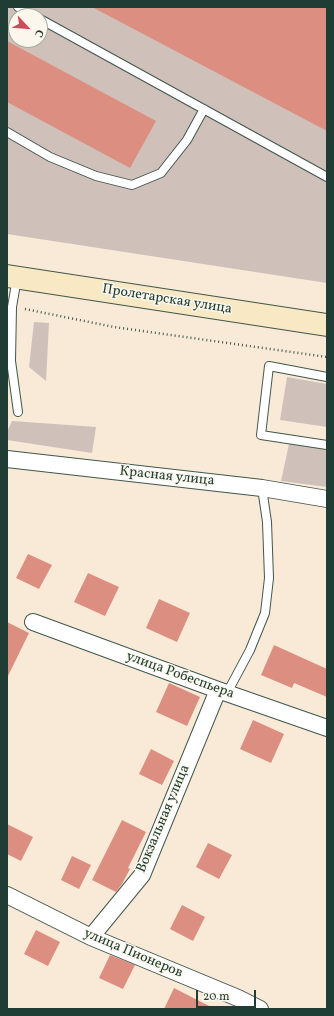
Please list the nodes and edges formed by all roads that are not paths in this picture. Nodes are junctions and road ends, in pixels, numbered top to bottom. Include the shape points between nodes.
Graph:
1 (48, 23) edge
2 (204, 109) junction
3 (7, 132) edge
4 (327, 177) edge
5 (12, 277) edge
6 (327, 325) edge
7 (9, 333) edge
8 (327, 377) edge
9 (18, 412) dead end
10 (327, 445) edge
11 (7, 459) edge
12 (262, 488) junction
13 (327, 499) edge
14 (33, 622) dead end
15 (222, 692) junction
16 (327, 728) edge
17 (7, 895) edge
18 (91, 937) junction
19 (260, 1009) edge

1 - 2 lane
2 - 3 lane via 187,140 160,173 132,184 96,176 50,157
2 - 4 lane
5 - 6 main road, Пролетарская улица
5 - 7 lane
7 - 9 lane via 10,361
8 - 10 lane via 269,366 261,435
11 - 12 street, Красная улица
12 - 13 street, Красная улица
12 - 15 lane via 267,522 269,578 265,613 250,650
14 - 15 street, улица Робеспьера
15 - 16 street, улица Робеспьера
15 - 18 street, Вокзальная улица via 142,875
17 - 18 street, улица Пионеров
18 - 19 street, улица Пионеров

